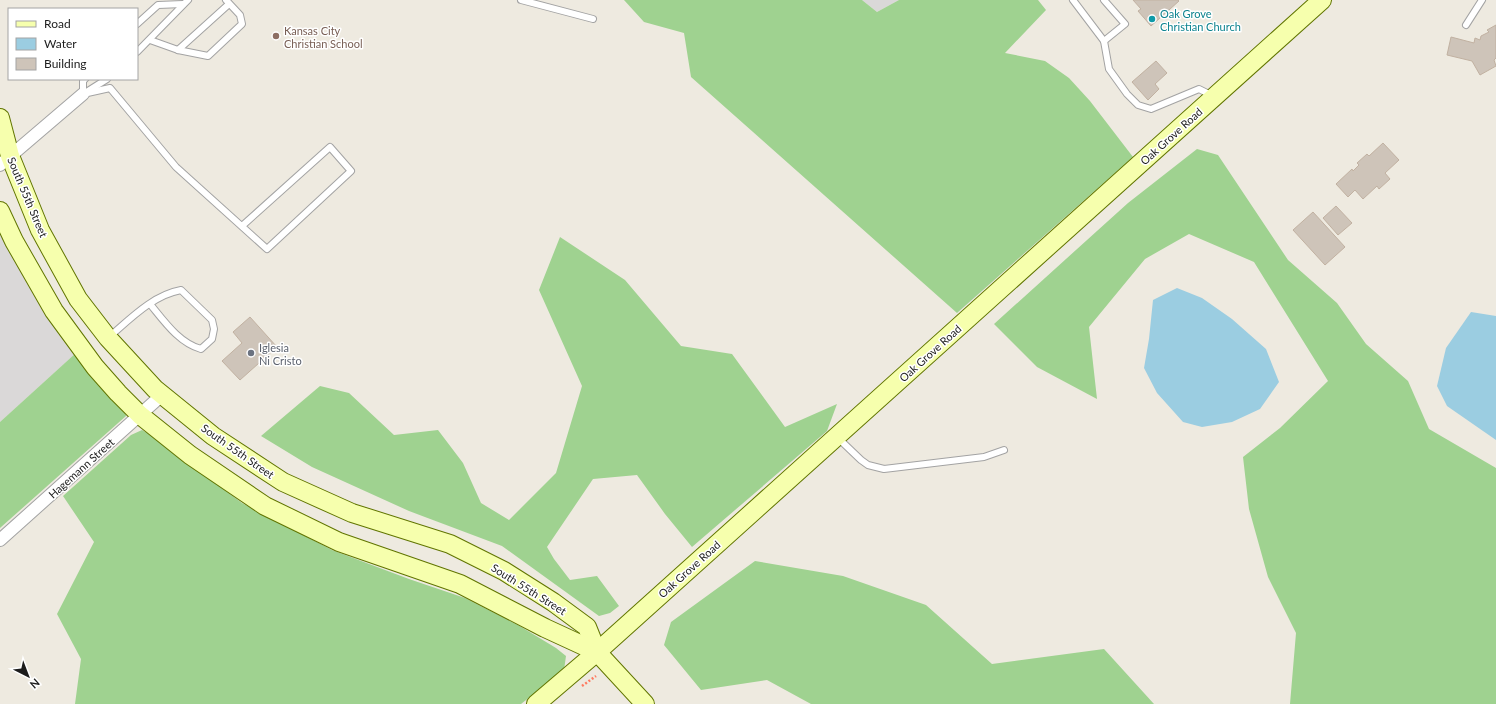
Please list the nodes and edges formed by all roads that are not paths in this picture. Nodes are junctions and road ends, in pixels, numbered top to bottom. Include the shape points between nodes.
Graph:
1 (521, 0) edge
2 (1073, 0) edge
3 (1104, 0) edge
4 (1322, 0) edge
5 (1482, 0) edge
6 (186, 2) edge
7 (228, 2) edge
8 (593, 19) dead end
9 (138, 23) edge
10 (1466, 25) dead end
11 (150, 40) junction
12 (1104, 41) junction
13 (178, 50) junction
14 (138, 51) edge
15 (84, 80) edge
16 (106, 80) edge
17 (83, 94) junction
18 (1214, 97) junction
19 (0, 118) edge
20 (5, 161) edge
21 (0, 211) edge
22 (242, 226) junction
23 (150, 304) junction
24 (108, 338) junction
25 (162, 394) junction
26 (140, 415) junction
27 (837, 436) junction
28 (1004, 450) dead end
29 (0, 540) edge
30 (597, 652) junction
31 (536, 704) edge
32 (644, 704) edge

1 - 8 lane
2 - 12 lane
3 - 12 lane via 1125,24
4 - 18 street, Oak Grove Road
5 - 10 lane
6 - 9 lane via 158,6
6 - 11 lane
7 - 13 lane
7 - 13 lane via 240,15 242,24 208,56
11 - 13 lane
11 - 14 lane
12 - 18 lane via 1109,69 1138,105 1150,109 1199,89
15 - 17 lane
16 - 17 lane
17 - 20 street
17 - 22 lane via 110,88 176,167
18 - 27 street, Oak Grove Road
19 - 20 street, South 55th Street
20 - 24 street, South 55th Street via 78,299
21 - 26 street, South 55th Street via 54,311 95,367
22 - 22 lane via 330,148 351,171 267,249
23 - 23 lane via 181,290 212,320 212,339 201,349 191,346 172,330
23 - 24 lane
24 - 25 street, South 55th Street via 127,361
25 - 26 street, Hagemann Street
25 - 30 street, South 55th Street via 213,436 283,482 352,513 450,544 504,571 553,602 586,627
26 - 29 street, Hagemann Street
26 - 30 street, South 55th Street via 190,455 265,506 339,542 460,584
27 - 28 lane via 861,460 884,469 984,457
27 - 30 street, Oak Grove Road
30 - 31 street, Oak Grove Road
30 - 32 street, South 55th Street

